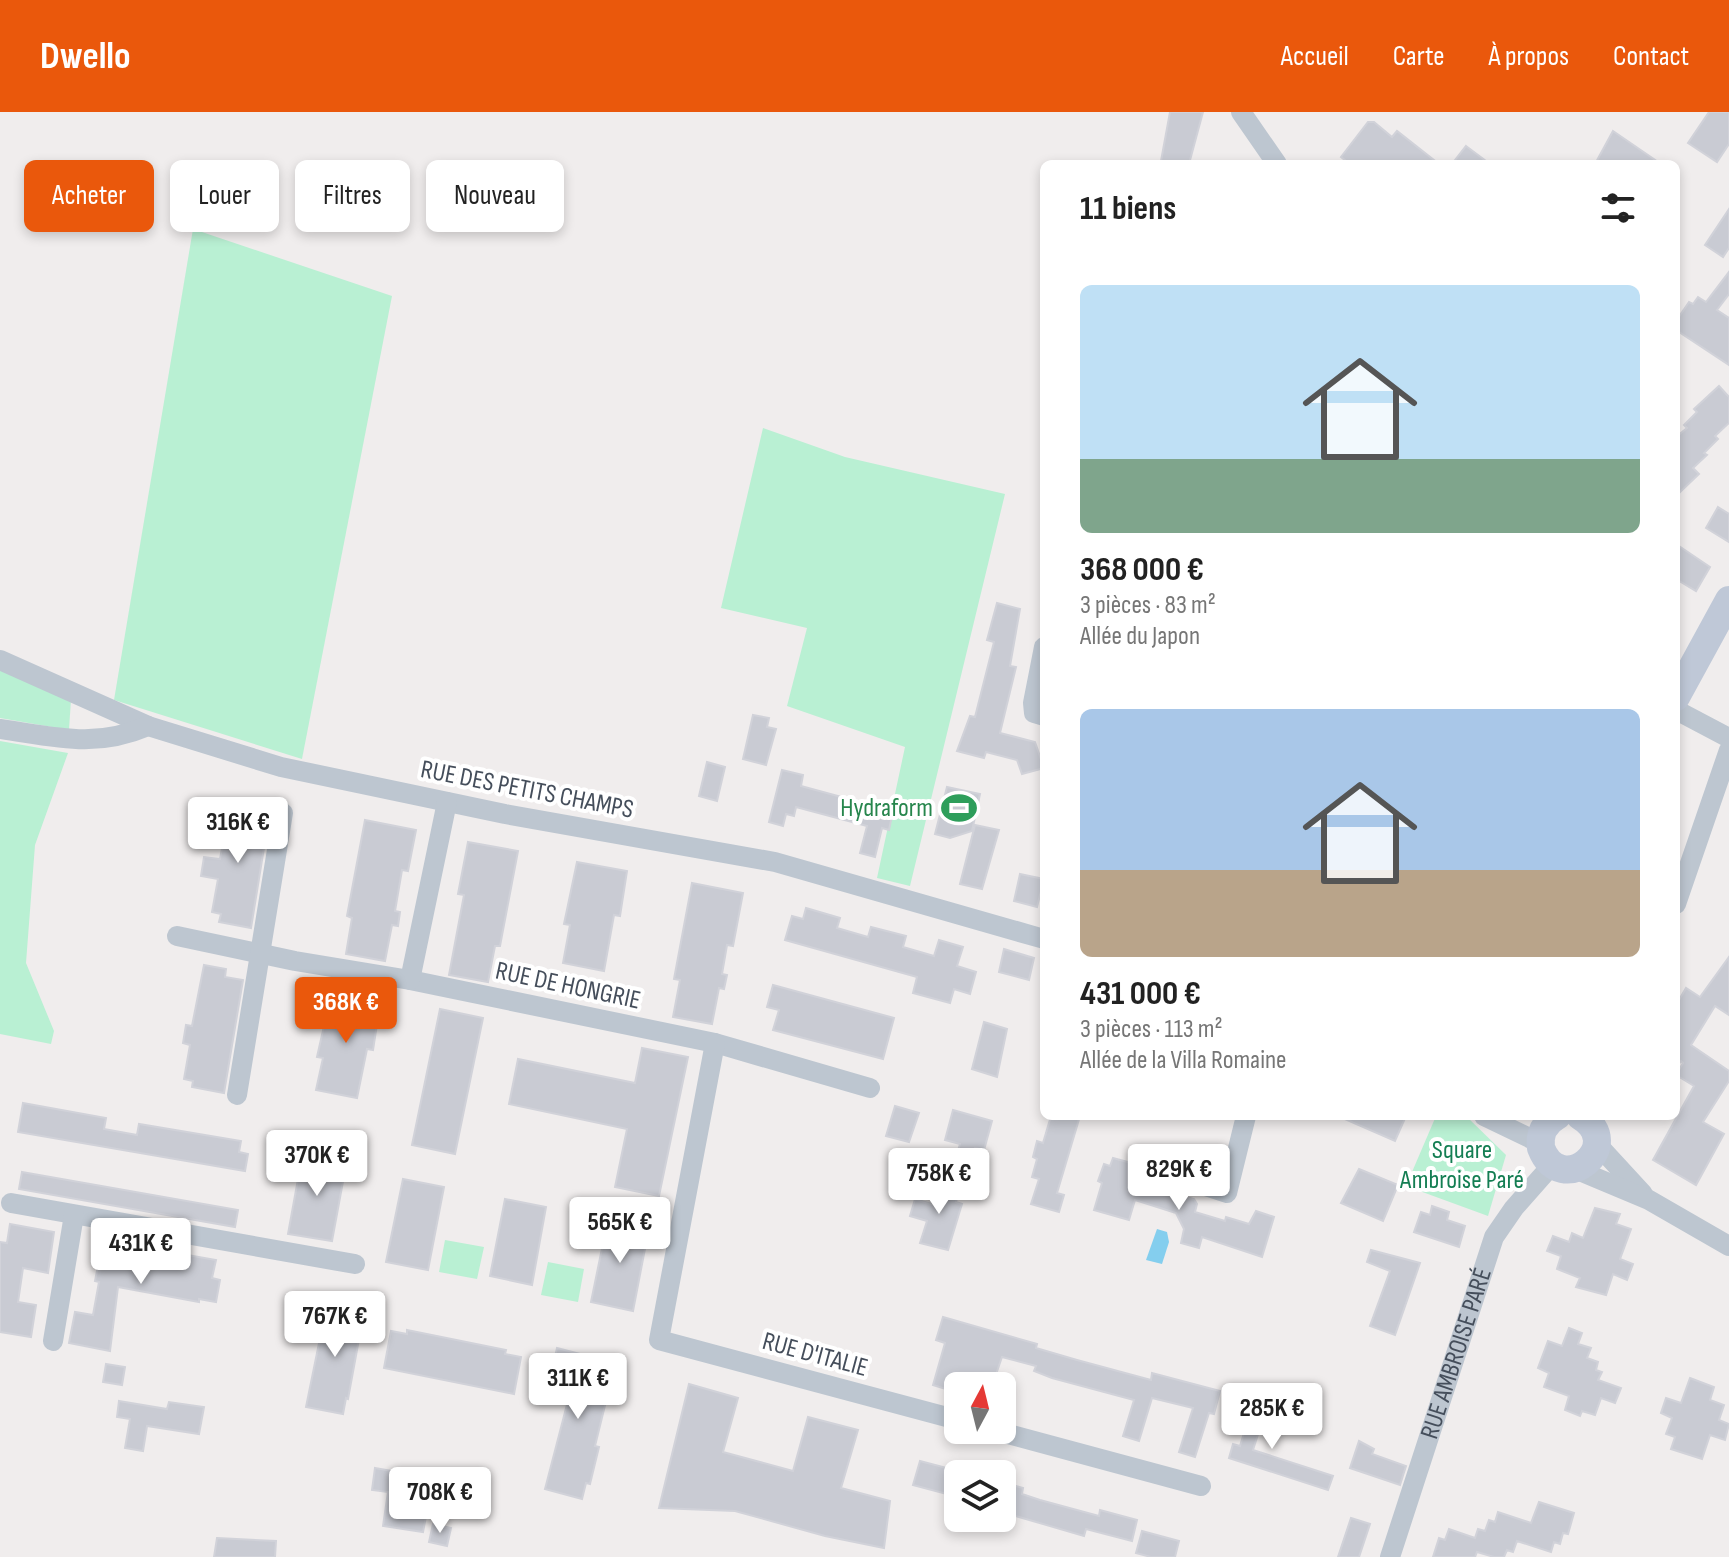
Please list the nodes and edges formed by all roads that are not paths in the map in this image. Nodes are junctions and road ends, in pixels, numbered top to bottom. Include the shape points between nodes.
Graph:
1 (1241, 112) edge
2 (1274, 160) edge
3 (1729, 600) edge
4 (0, 660) edge
5 (1040, 667) edge
6 (1680, 690) edge
7 (1680, 712) edge
8 (1040, 715) edge
9 (148, 726) junction
10 (0, 729) edge
11 (1729, 738) edge
12 (1729, 750) edge
13 (447, 802) junction
14 (283, 813) dead end
15 (1680, 892) edge
16 (177, 936) dead end
17 (1040, 938) edge
18 (262, 954) junction
19 (410, 980) junction
20 (715, 1043) junction
21 (870, 1088) dead end
22 (237, 1095) dead end
23 (1245, 1120) edge
24 (1491, 1120) edge
25 (1561, 1120) edge
26 (1577, 1120) edge
27 (1597, 1144) junction
28 (1556, 1159) junction
29 (1187, 1180) dead end
30 (1649, 1200) junction
31 (11, 1203) dead end
32 (74, 1215) junction
33 (1729, 1246) edge
34 (355, 1264) dead end
35 (53, 1341) dead end
36 (944, 1416) edge
37 (1016, 1436) edge
38 (1201, 1486) dead end
39 (1390, 1557) edge

1 - 2 street
3 - 6 street
4 - 9 street, RUE DES PETITS CHAMPS
5 - 8 street via 1033,703 1034,713
7 - 11 street
9 - 10 street via 95,741
9 - 13 street, RUE DES PETITS CHAMPS via 281,767
12 - 15 street
13 - 17 street, RUE DES PETITS CHAMPS via 775,862
13 - 19 street
14 - 18 street
16 - 18 street, RUE DE HONGRIE
18 - 19 street, RUE DE HONGRIE
18 - 22 street
19 - 20 street, RUE DE HONGRIE
20 - 21 street, RUE DE HONGRIE
20 - 36 street, RUE D'ITALIE via 659,1340
23 - 29 street via 1227,1193
24 - 28 street
25 - 28 street via 1543,1130
26 - 27 street via 1592,1127
27 - 28 street via 1586,1164
27 - 30 street
28 - 30 street
28 - 39 street, RUE AMBROISE PARÉ via 1494,1237
30 - 33 street
31 - 32 street
32 - 34 street
32 - 35 street
37 - 38 street

